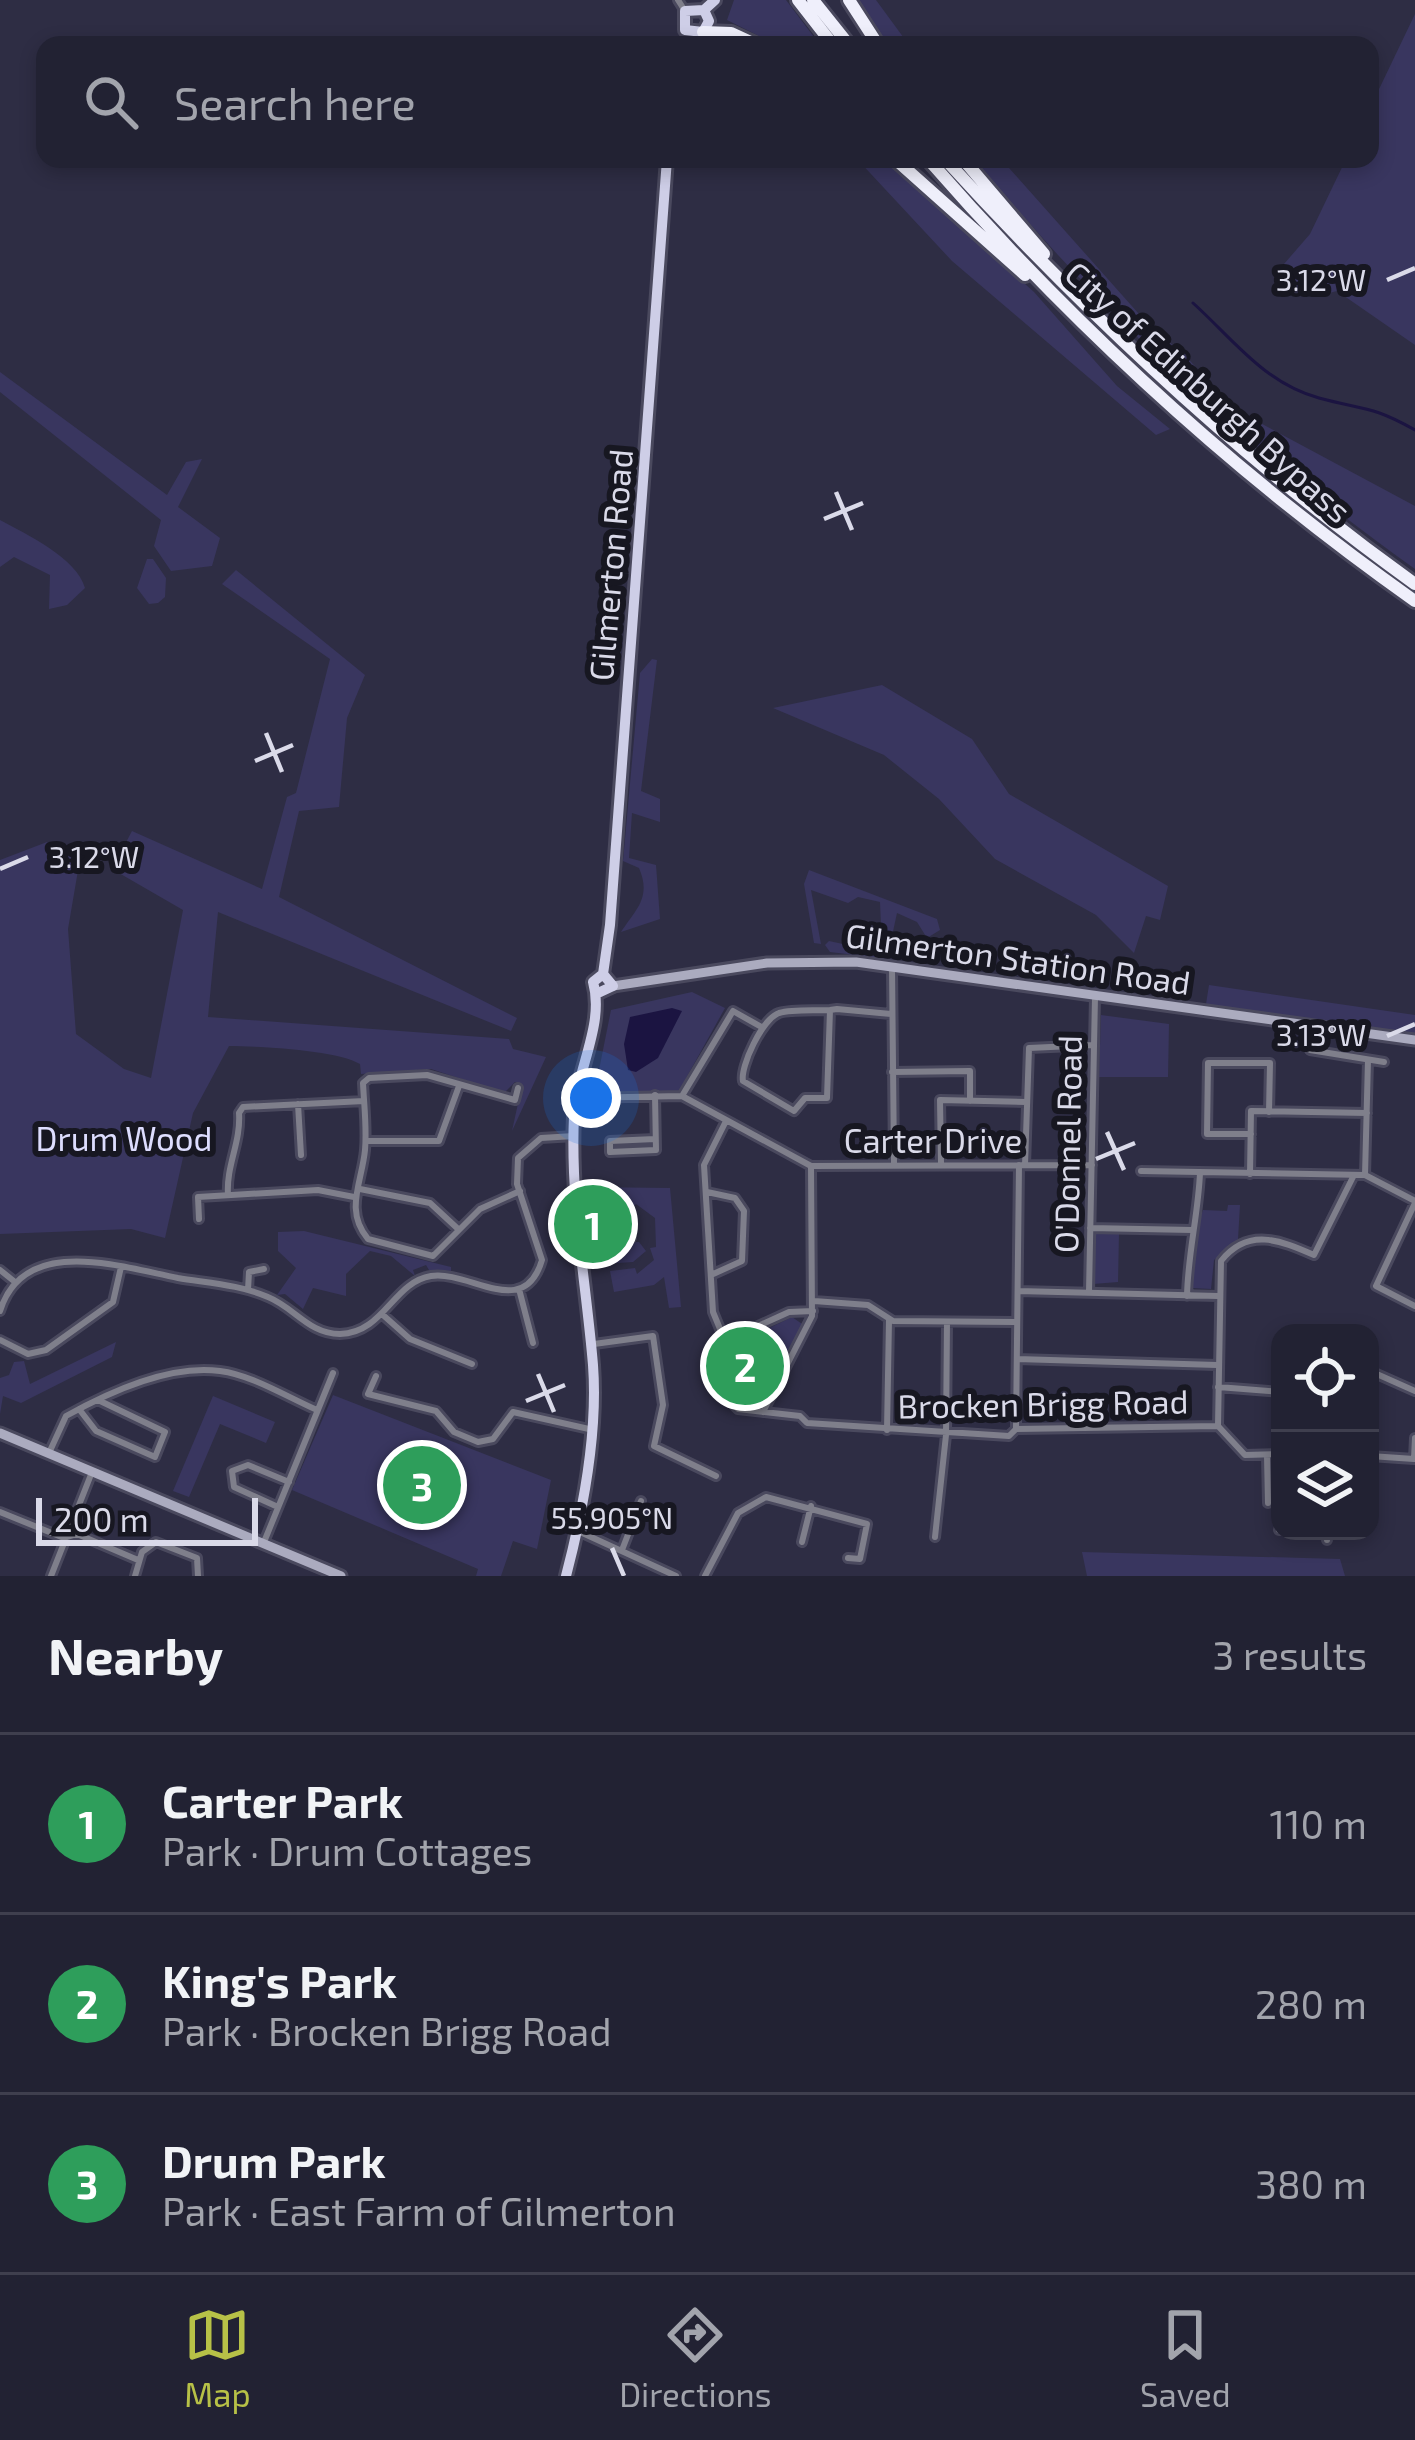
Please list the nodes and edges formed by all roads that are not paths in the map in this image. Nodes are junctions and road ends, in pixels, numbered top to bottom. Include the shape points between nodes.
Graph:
1 (715, 0) edge
2 (798, 0) edge
3 (813, 0) edge
4 (849, 0) edge
5 (681, 5) edge
6 (704, 10) junction
7 (685, 31) junction
8 (703, 32) junction
9 (682, 36) edge
10 (737, 36) edge
11 (826, 36) edge
12 (842, 36) edge
13 (872, 36) edge
14 (666, 168) edge
15 (905, 168) edge
16 (937, 168) edge
17 (954, 168) edge
18 (971, 168) edge
19 (1121, 342) junction
20 (1120, 360) junction
21 (1415, 584) edge
22 (1415, 601) edge
23 (892, 967) junction
24 (603, 974) junction
25 (613, 986) junction
26 (598, 993) junction
27 (1095, 997) junction
28 (830, 1010) junction
29 (891, 1014) junction
30 (765, 1029) junction
31 (1415, 1040) edge
32 (1094, 1045) junction
33 (1310, 1050) dead end
34 (1368, 1060) junction
35 (1384, 1061) dead end
36 (892, 1072) junction
37 (460, 1084) junction
38 (518, 1088) dead end
39 (655, 1094) junction
40 (682, 1096) junction
41 (576, 1098) junction
42 (364, 1100) junction
43 (970, 1101) junction
44 (1026, 1102) junction
45 (298, 1104) junction
46 (1269, 1112) junction
47 (1366, 1113) junction
48 (726, 1121) junction
49 (1251, 1134) junction
50 (574, 1136) junction
51 (656, 1139) junction
52 (366, 1141) junction
53 (301, 1155) dead end
54 (894, 1163) junction
55 (940, 1164) junction
56 (1022, 1165) junction
57 (1092, 1165) junction
58 (811, 1166) junction
59 (1141, 1172) dead end
60 (1199, 1173) junction
61 (1250, 1174) junction
62 (1364, 1175) junction
63 (1353, 1177) junction
64 (520, 1191) junction
65 (706, 1192) junction
66 (357, 1193) junction
67 (227, 1195) junction
68 (1415, 1202) edge
69 (200, 1220) dead end
70 (457, 1228) junction
71 (1090, 1228) junction
72 (1192, 1230) junction
73 (631, 1238) dead end
74 (576, 1243) junction
75 (239, 1263) dead end
76 (122, 1267) junction
77 (264, 1269) dead end
78 (0, 1270) edge
79 (249, 1272) junction
80 (711, 1275) junction
81 (15, 1282) junction
82 (519, 1288) junction
83 (248, 1290) junction
84 (1018, 1291) junction
85 (1089, 1292) junction
86 (1187, 1296) junction
87 (1218, 1296) junction
88 (814, 1306) junction
89 (1415, 1306) edge
90 (0, 1311) edge
91 (383, 1315) junction
92 (889, 1318) junction
93 (947, 1322) junction
94 (1017, 1322) junction
95 (0, 1340) edge
96 (725, 1341) junction
97 (533, 1343) dead end
98 (590, 1345) junction
99 (1017, 1359) junction
100 (472, 1364) dead end
101 (1218, 1364) junction
102 (333, 1373) dead end
103 (1379, 1375) edge
104 (376, 1376) dead end
105 (1218, 1387) junction
106 (1271, 1391) edge
107 (1415, 1391) edge
108 (98, 1400) junction
109 (79, 1409) junction
110 (317, 1410) junction
111 (763, 1412) junction
112 (1218, 1426) junction
113 (589, 1429) junction
114 (1016, 1429) junction
115 (886, 1430) junction
116 (0, 1433) edge
117 (946, 1435) junction
118 (1415, 1438) edge
119 (49, 1454) junction
120 (1267, 1455) junction
121 (1271, 1455) edge
122 (1379, 1457) edge
123 (92, 1472) junction
124 (716, 1476) dead end
125 (289, 1482) junction
126 (641, 1501) dead end
127 (1268, 1503) dead end
128 (811, 1506) junction
129 (278, 1507) junction
130 (0, 1512) edge
131 (578, 1531) junction
132 (935, 1537) dead end
133 (64, 1538) junction
134 (263, 1542) junction
135 (802, 1542) dead end
136 (622, 1550) junction
137 (848, 1558) dead end
138 (138, 1561) junction
139 (51, 1576) edge
140 (135, 1576) edge
141 (198, 1576) edge
142 (341, 1576) edge
143 (566, 1576) edge
144 (676, 1576) edge
145 (705, 1576) edge

1 - 6 main road
2 - 11 highway
3 - 12 highway
4 - 13 highway
5 - 6 main road
5 - 7 main road
6 - 8 main road
7 - 8 main road
7 - 9 main road
8 - 10 highway
14 - 24 main road, Gilmerton Road
15 - 20 highway
16 - 20 highway, City of Edinburgh Bypass
17 - 19 highway, City of Edinburgh Bypass
18 - 19 highway
19 - 21 highway, City of Edinburgh Bypass via 1285,486
20 - 22 highway, City of Edinburgh Bypass via 1302,517
23 - 25 street, Gilmerton Station Road via 767,963
23 - 27 street, Gilmerton Station Road
23 - 29 street
24 - 25 main road
24 - 26 main road, Gilmerton Road via 593,982
25 - 26 main road
26 - 41 main road, Gilmerton Road
27 - 31 street, Gilmerton Station Road
27 - 32 street, O'Donnel Road
28 - 29 street
28 - 30 street via 779,1013
28 - 30 street via 830,1095 806,1098 794,1111 741,1078
29 - 36 street
30 - 40 street via 733,1011
32 - 44 street via 1029,1048
32 - 57 street, O'Donnel Road
33 - 34 street
34 - 35 street
34 - 47 street
36 - 43 street via 970,1071
36 - 54 street
37 - 38 street via 515,1100
37 - 42 street via 427,1075 366,1080
37 - 52 street via 439,1142
39 - 40 street, Carter Drive
39 - 41 street, Carter Drive
39 - 51 street
40 - 48 street, Carter Drive
41 - 50 main road, Gilmerton Road
42 - 45 street
42 - 52 street
43 - 44 street
43 - 55 street via 935,1103
44 - 56 street
45 - 53 street
45 - 67 street via 238,1113
46 - 47 street
46 - 49 street via 1251,1111
46 - 49 street via 1270,1064 1208,1064 1207,1134
47 - 62 street
48 - 58 street, Carter Drive
48 - 65 street via 704,1166
49 - 61 street
50 - 64 street via 529,1144 516,1167
50 - 74 main road, Gilmerton Road
51 - 51 street via 656,1150 610,1152 610,1142
52 - 66 street
54 - 55 street, Carter Drive
54 - 58 street, Carter Drive
55 - 56 street, Carter Drive
56 - 57 street, Carter Drive
56 - 84 street
57 - 71 street, O'Donnel Road
58 - 88 street
59 - 60 street
60 - 61 street
60 - 72 street
61 - 63 street
62 - 63 street
62 - 68 street
63 - 87 street via 1314,1256 1269,1238 1239,1243 1220,1261
64 - 70 street
64 - 82 street via 542,1251 536,1276
65 - 80 street
65 - 80 street via 735,1198 744,1210 742,1261
66 - 67 street
66 - 70 street via 430,1203
66 - 70 street via 356,1219 368,1239 433,1256
67 - 69 street via 198,1197
68 - 89 street via 1376,1286
71 - 72 street
71 - 85 street, O'Donnel Road
72 - 86 street
73 - 74 street
74 - 98 main road, Gilmerton Road
75 - 79 street
76 - 81 street via 47,1264
76 - 83 street
76 - 95 street via 113,1302 46,1350 28,1354
77 - 79 street
78 - 81 street
79 - 83 street
80 - 96 street
81 - 90 street
82 - 91 street via 499,1292 434,1276 416,1282
82 - 97 street
83 - 91 street via 320,1331 358,1331
84 - 85 street
84 - 94 street
85 - 86 street
86 - 87 street
87 - 101 street
88 - 92 street via 868,1305
88 - 96 street
88 - 111 street
91 - 100 street via 410,1339
92 - 93 street
92 - 115 street
93 - 94 street
93 - 117 street
94 - 99 street
96 - 111 street via 731,1402
98 - 113 main road, Gilmerton Road
98 - 124 street via 653,1336 663,1382 653,1446
99 - 101 street
99 - 114 street
101 - 105 street
102 - 110 street
103 - 107 street
104 - 113 street via 367,1397 413,1402 478,1442 493,1439 513,1412
105 - 106 street
105 - 112 street
108 - 109 street
108 - 109 street via 165,1432 155,1457 96,1431
108 - 110 street via 157,1378 222,1370
109 - 119 street via 62,1422
110 - 125 street
111 - 115 street, Brocken Brigg Road
112 - 114 street, Brocken Brigg Road
112 - 120 street via 1246,1455
113 - 131 main road, Gilmerton Road
114 - 117 street, Brocken Brigg Road via 1009,1436
115 - 117 street, Brocken Brigg Road
116 - 119 street
117 - 132 street
118 - 122 street via 1414,1459
119 - 123 street
120 - 121 street
120 - 127 street
123 - 133 street
123 - 134 street
125 - 129 street
125 - 129 street via 248,1465 232,1471 234,1486
126 - 136 street
128 - 135 street
128 - 137 street via 867,1524 862,1562
128 - 145 street via 775,1497 746,1506
129 - 134 street
130 - 133 street
131 - 136 street
131 - 143 main road, Gilmerton Road
133 - 138 street via 77,1534
133 - 139 street
134 - 142 street
136 - 144 street
138 - 140 street
138 - 141 street via 163,1543 197,1558

